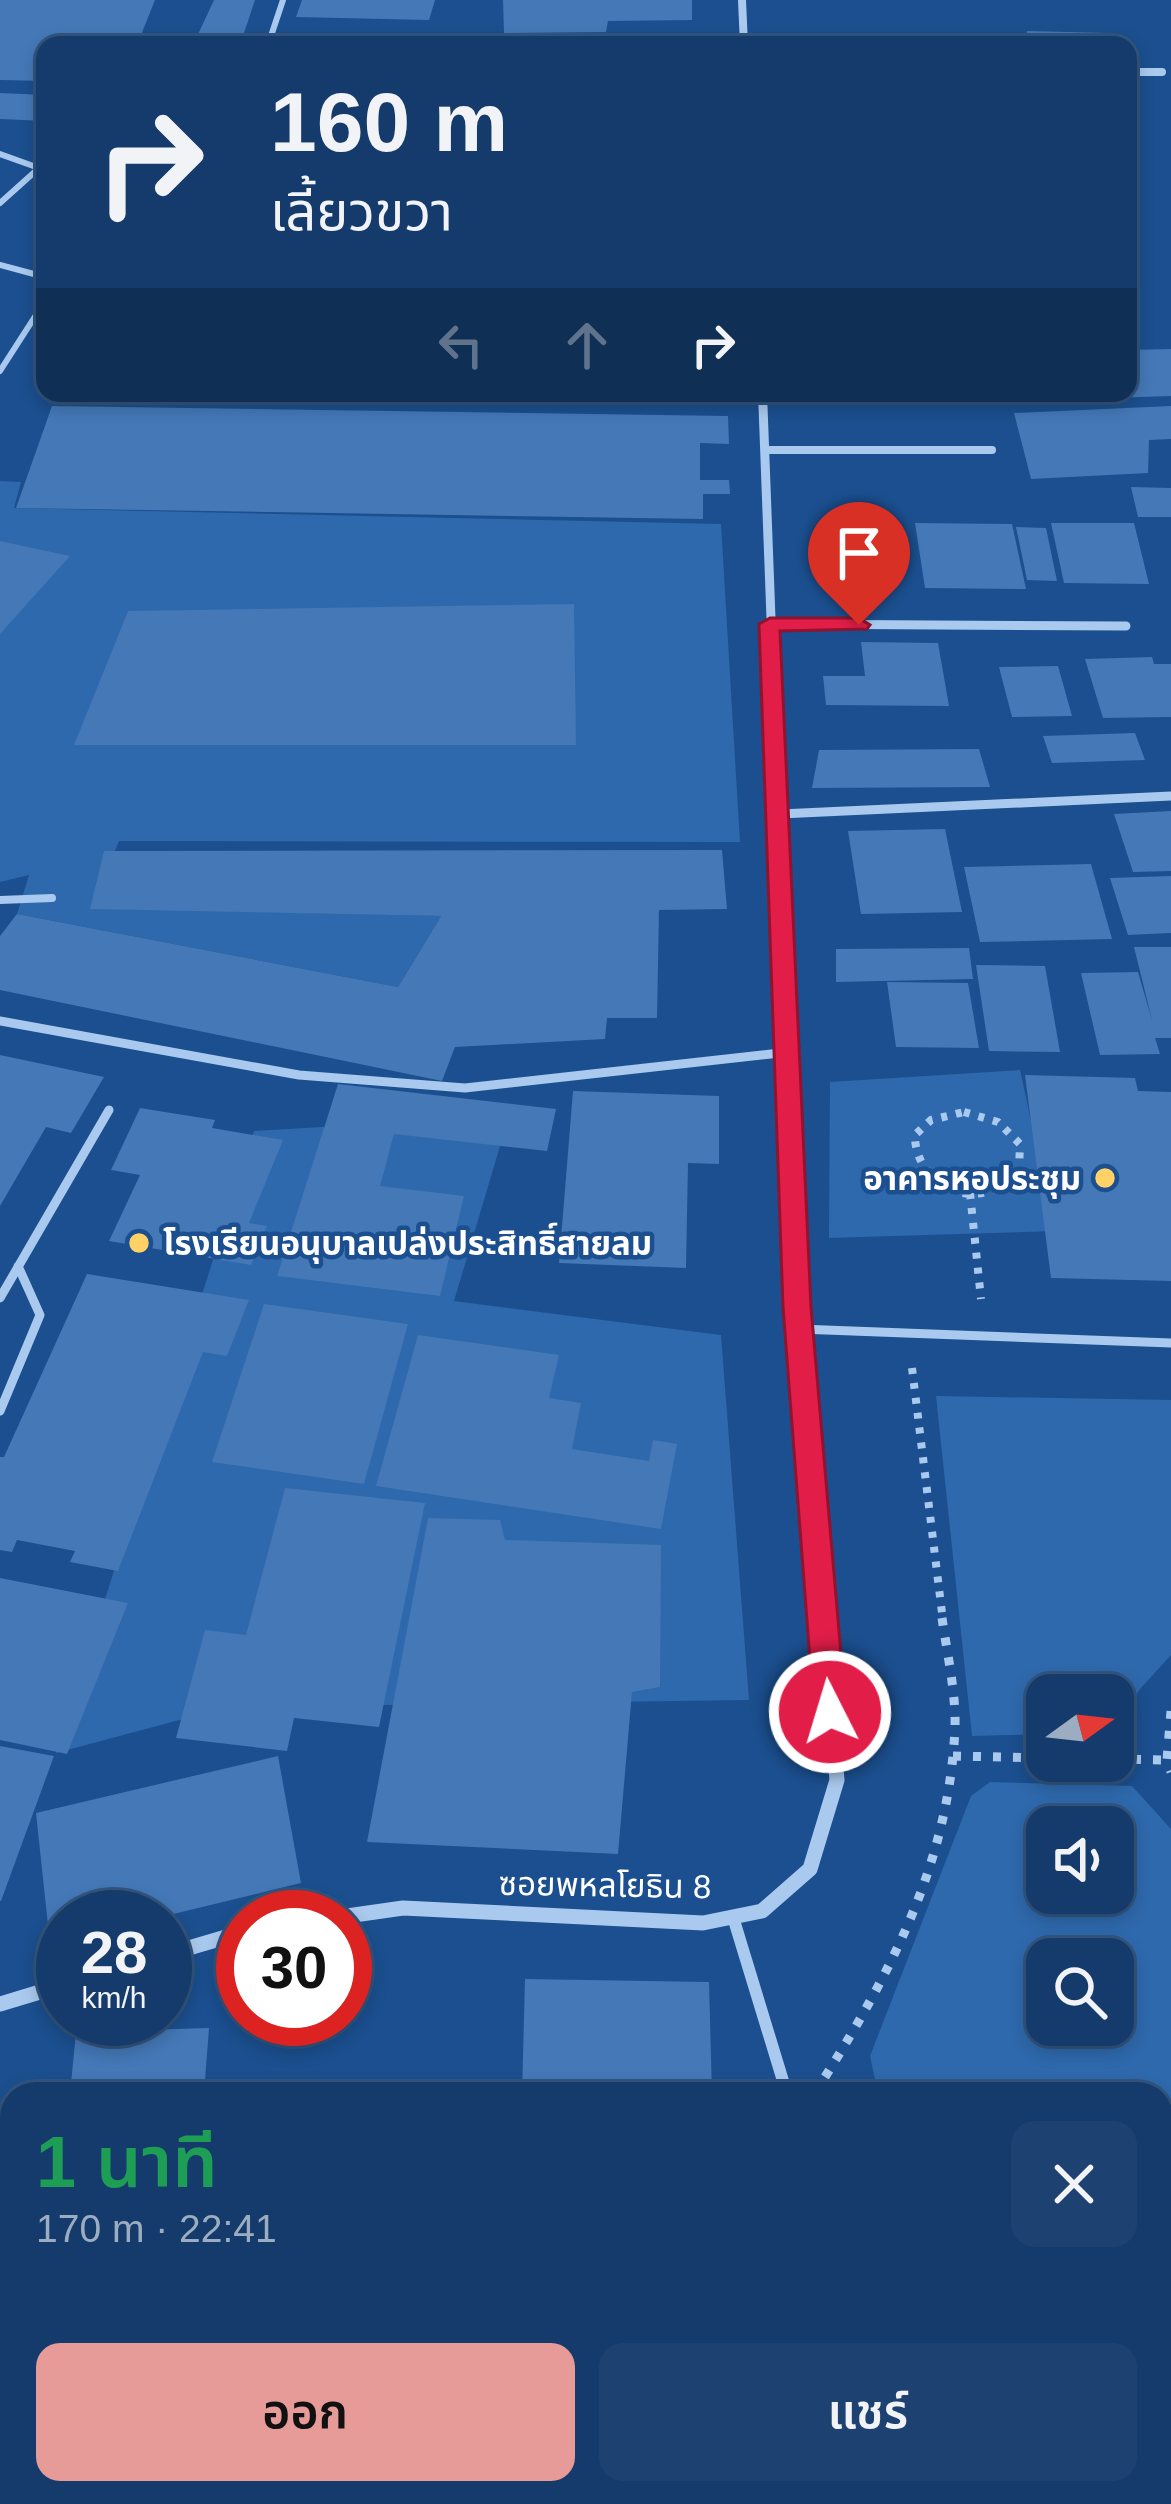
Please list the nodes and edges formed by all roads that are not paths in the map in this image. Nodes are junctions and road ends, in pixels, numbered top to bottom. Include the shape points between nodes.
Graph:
1 (284, 0) edge
2 (742, 0) edge
3 (271, 36) edge
4 (744, 36) edge
5 (1137, 72) edge
6 (1162, 72) dead end
7 (0, 154) edge
8 (36, 167) edge
9 (36, 170) edge
10 (0, 202) edge
11 (0, 265) edge
12 (36, 275) edge
13 (36, 315) edge
14 (0, 371) edge
15 (762, 402) edge
16 (992, 449) dead end
17 (765, 450) junction
18 (770, 624) junction
19 (1126, 626) dead end
20 (1171, 796) edge
21 (780, 814) junction
22 (52, 898) dead end
23 (0, 901) edge
24 (0, 1021) edge
25 (789, 1052) junction
26 (109, 1110) dead end
27 (19, 1266) junction
28 (0, 1298) edge
29 (799, 1328) junction
30 (1171, 1343) edge
31 (0, 1411) edge
32 (372, 1912) edge
33 (733, 1917) junction
34 (36, 1993) edge
35 (0, 2004) edge
36 (783, 2082) edge

1 - 3 lane
2 - 4 street
5 - 6 street
7 - 8 lane
9 - 10 lane
11 - 12 lane
13 - 14 lane
15 - 17 street, ซอยพหลโยธิน 8
16 - 17 lane
17 - 18 street, ซอยพหลโยธิน 8
18 - 19 street
18 - 21 street, ซอยพหลโยธิน 8
20 - 21 street
21 - 25 street, ซอยพหลโยธิน 8
22 - 23 lane
24 - 25 lane via 299,1075 465,1088
25 - 29 street, ซอยพหลโยธิน 8
26 - 27 lane
27 - 28 lane
27 - 31 lane via 40,1315
29 - 30 lane
29 - 33 street, ซอยพหลโยธิน 8 via 837,1780 810,1869 762,1911
32 - 33 street, ซอยพหลโยธิน 8 via 704,1923
33 - 36 lane
34 - 35 street

